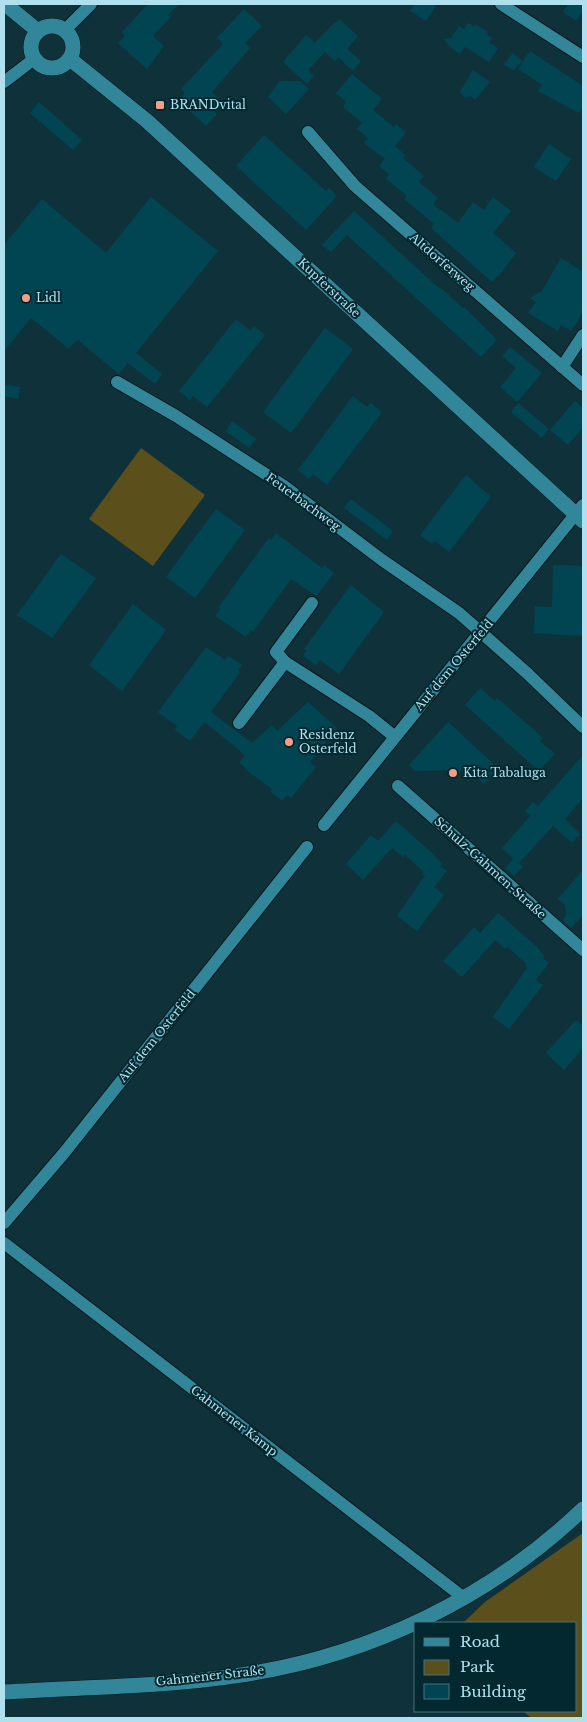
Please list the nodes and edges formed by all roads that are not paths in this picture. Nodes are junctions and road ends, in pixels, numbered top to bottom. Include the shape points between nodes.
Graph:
1 (5, 4) edge
2 (90, 4) edge
3 (501, 4) edge
4 (65, 30) junction
5 (38, 31) junction
6 (583, 57) edge
7 (34, 59) junction
8 (70, 59) junction
9 (4, 82) edge
10 (308, 132) dead end
11 (583, 335) edge
12 (562, 367) junction
13 (117, 382) dead end
14 (583, 385) edge
15 (581, 513) edge
16 (312, 603) dead end
17 (481, 634) junction
18 (286, 662) junction
19 (239, 723) dead end
20 (583, 727) edge
21 (395, 737) junction
22 (398, 786) dead end
23 (324, 825) dead end
24 (307, 847) dead end
25 (583, 950) edge
26 (4, 1223) edge
27 (4, 1243) edge
28 (583, 1509) edge
29 (464, 1598) junction
30 (416, 1622) edge
31 (414, 1623) edge
32 (4, 1692) edge

1 - 5 street
2 - 4 street
3 - 6 street
4 - 5 street via 53,26
4 - 8 street via 74,44
5 - 7 street via 32,40
7 - 8 street via 52,69 59,68
7 - 9 street
8 - 15 street, Kupferstraße via 147,121
10 - 12 street, Altdorferweg via 355,186
11 - 12 street
12 - 14 street, Altdorferweg
13 - 17 street, Feuerbachweg via 284,486 459,613
15 - 17 street, Auf dem Osterfeld
16 - 18 street via 276,652
17 - 20 street
17 - 21 street, Auf dem Osterfeld
18 - 19 street
18 - 21 street via 369,716
21 - 23 street, Auf dem Osterfeld
22 - 25 street, Schulz-Gahmen-Straße
24 - 26 street, Auf dem Osterfeld via 64,1153
27 - 29 street, Gahmener Kamp
28 - 29 street, Gahmener Straße via 540,1547
29 - 30 street, Gahmener Straße
31 - 32 street, Gahmener Straße via 345,1651 232,1676

